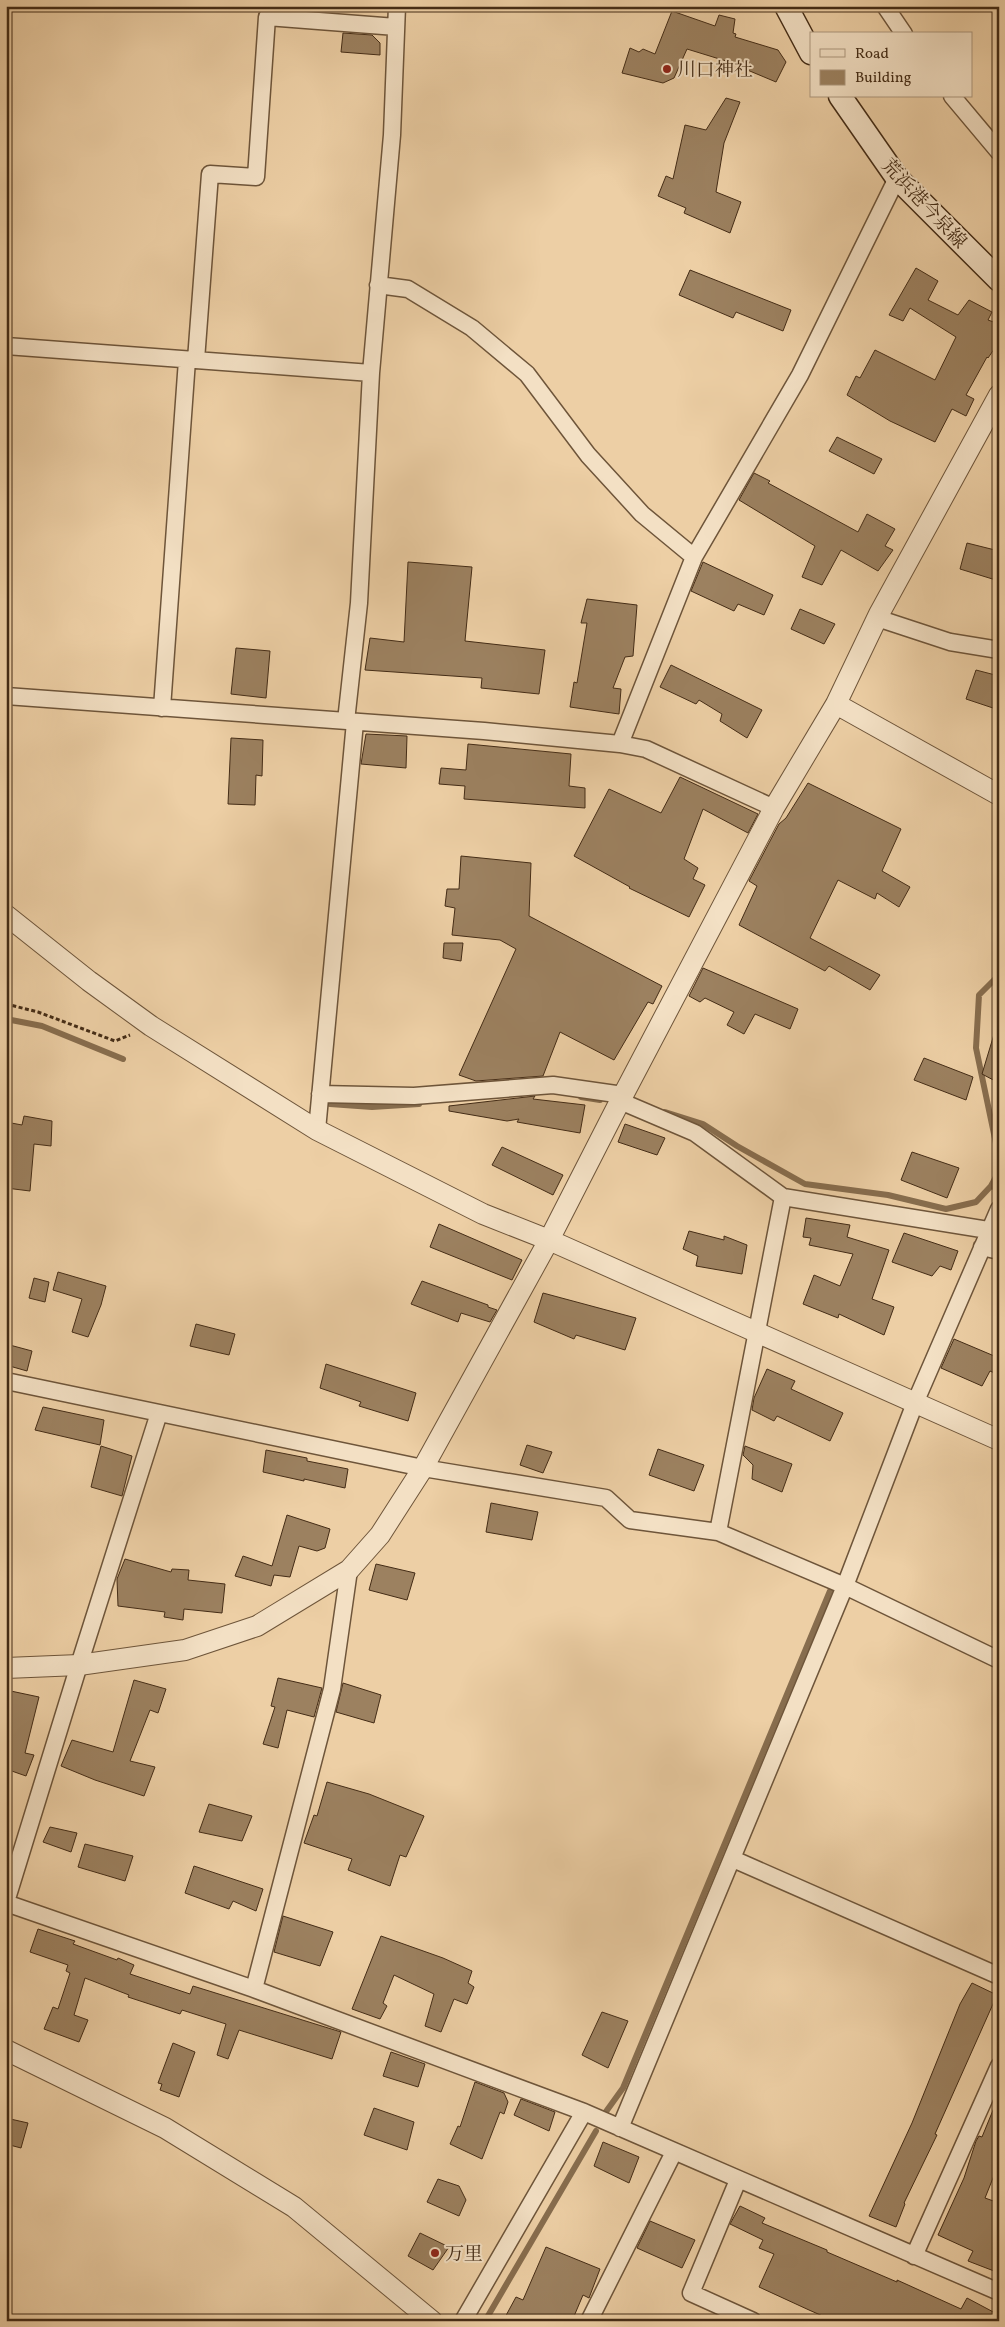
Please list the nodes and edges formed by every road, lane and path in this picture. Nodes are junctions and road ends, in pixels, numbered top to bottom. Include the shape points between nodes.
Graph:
1 (397, 6) edge
2 (786, 6) edge
3 (885, 6) edge
4 (396, 27) junction
5 (903, 32) edge
6 (810, 51) edge
7 (841, 98) edge
8 (954, 98) edge
9 (999, 152) edge
10 (897, 178) junction
11 (999, 280) edge
12 (378, 285) junction
13 (6, 346) edge
14 (192, 360) junction
15 (371, 373) junction
16 (999, 395) edge
17 (694, 557) junction
18 (877, 618) junction
19 (999, 650) edge
20 (6, 696) edge
21 (836, 704) junction
22 (162, 708) junction
23 (351, 721) junction
24 (620, 744) junction
25 (999, 795) edge
26 (774, 808) junction
27 (6, 916) edge
28 (6, 1004) edge
29 (151, 1026) junction
30 (328, 1095) junction
31 (622, 1098) junction
32 (317, 1130) junction
33 (783, 1197) junction
34 (999, 1209) edge
35 (988, 1230) junction
36 (549, 1240) junction
37 (982, 1247) junction
38 (999, 1252) edge
39 (757, 1333) junction
40 (6, 1380) edge
41 (915, 1403) junction
42 (159, 1413) junction
43 (999, 1440) edge
44 (423, 1468) junction
45 (718, 1532) junction
46 (349, 1570) junction
47 (845, 1586) junction
48 (999, 1660) edge
49 (78, 1665) junction
50 (6, 1668) edge
51 (733, 1859) junction
52 (6, 1903) edge
53 (999, 1976) edge
54 (254, 1989) junction
55 (6, 2050) edge
56 (999, 2066) edge
57 (584, 2112) junction
58 (620, 2128) junction
59 (674, 2152) junction
60 (738, 2180) junction
61 (914, 2256) junction
62 (999, 2292) edge
63 (432, 2321) edge
64 (463, 2321) edge
65 (589, 2321) edge
66 (752, 2321) edge

1 - 4 street
2 - 6 main road
3 - 5 street
4 - 12 street via 392,135
4 - 14 street via 267,17 256,177 210,174
7 - 10 main road, 荒浜港今泉線
8 - 9 street
10 - 11 main road, 荒浜港今泉線
10 - 17 street via 800,375
12 - 15 street
12 - 17 street via 408,289 472,328 527,374 588,455 642,514
13 - 14 street
14 - 15 street
14 - 22 street
15 - 23 street
16 - 18 street
17 - 24 street
18 - 19 street via 950,642
18 - 21 street
20 - 22 street
21 - 25 street
21 - 26 street
22 - 23 street
23 - 24 street
23 - 30 street
24 - 26 street via 646,749
26 - 31 street
27 - 29 street
28 - 29 path via 38,1012 115,1041
29 - 32 street
30 - 31 street via 414,1096 552,1085
30 - 32 street
31 - 33 street via 695,1133
31 - 36 street
32 - 36 street via 482,1214
33 - 35 street
33 - 39 street
34 - 35 street
35 - 37 street
36 - 39 street
36 - 44 street
37 - 38 street
37 - 41 street
39 - 41 street
39 - 45 street
40 - 42 street
41 - 43 street
41 - 47 street
42 - 44 street
42 - 49 street
44 - 45 street via 606,1498 630,1520
44 - 46 street via 380,1536
45 - 47 street
46 - 49 street via 257,1626 185,1650
46 - 54 street via 332,1689
47 - 48 street
47 - 51 street
49 - 50 street
49 - 52 street
51 - 53 street
51 - 58 street
52 - 54 street
54 - 57 street
55 - 63 street via 165,2128 294,2207
56 - 61 street
57 - 58 street
57 - 64 street
58 - 59 street
59 - 60 street
59 - 65 street
60 - 61 street
60 - 66 street via 691,2293
61 - 62 street

